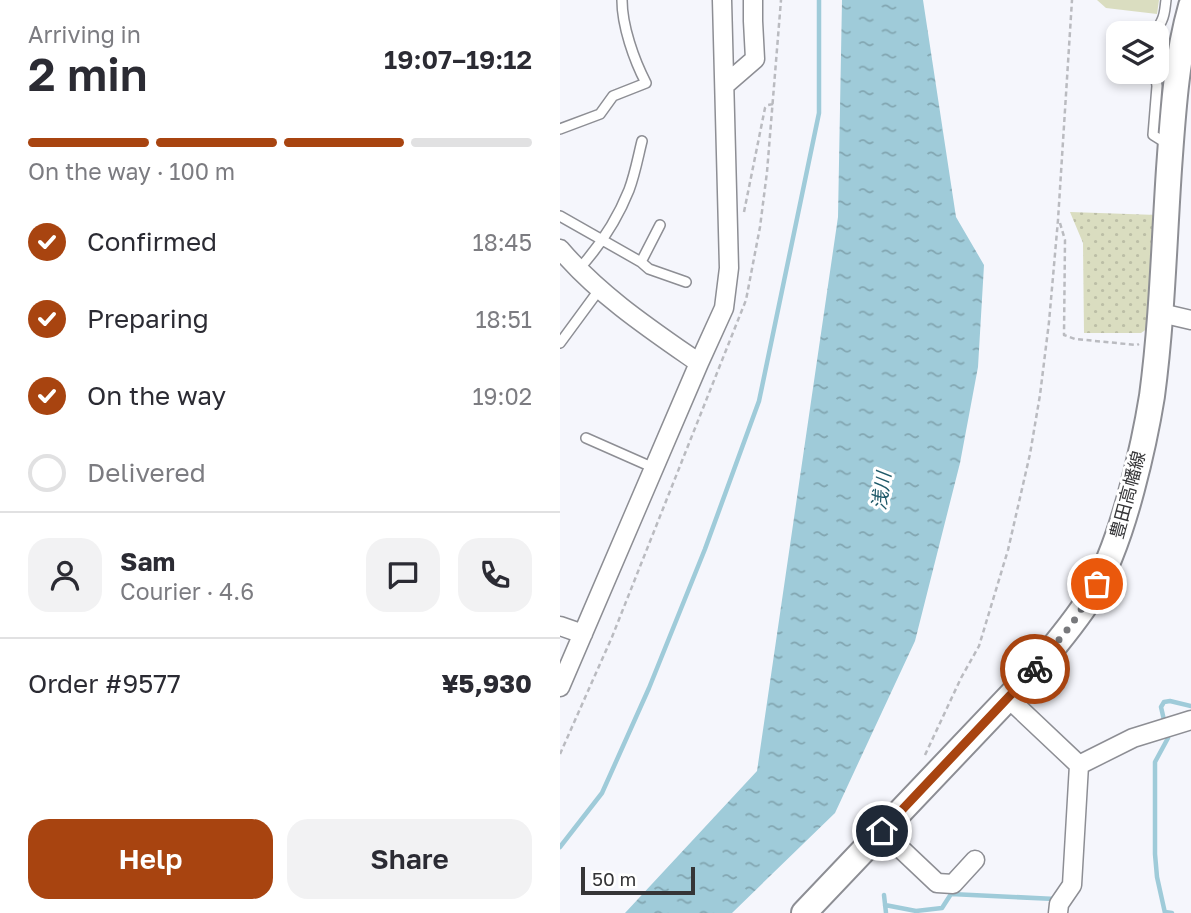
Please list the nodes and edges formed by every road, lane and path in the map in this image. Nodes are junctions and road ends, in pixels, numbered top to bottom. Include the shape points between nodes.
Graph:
1 (622, 0) edge
2 (722, 0) edge
3 (753, 0) edge
4 (1072, 0) edge
5 (1166, 0) edge
6 (1191, 6) edge
7 (1162, 21) edge
8 (1157, 84) edge
9 (725, 85) junction
10 (773, 104) dead end
11 (560, 129) edge
12 (642, 141) dead end
13 (1171, 141) junction
14 (560, 216) edge
15 (743, 217) dead end
16 (1058, 220) junction
17 (660, 225) dead end
18 (603, 241) junction
19 (560, 249) edge
20 (641, 262) junction
21 (578, 270) junction
22 (686, 282) dead end
23 (599, 290) junction
24 (1191, 320) edge
25 (1160, 323) junction
26 (560, 343) edge
27 (699, 363) junction
28 (586, 438) dead end
29 (654, 468) junction
30 (560, 626) edge
31 (583, 634) junction
32 (560, 687) edge
33 (1007, 697) junction
34 (1191, 720) edge
35 (922, 761) dead end
36 (1079, 765) junction
37 (882, 831) junction
38 (975, 860) dead end
39 (804, 913) edge
40 (1058, 913) edge

1 - 11 lane via 622,13 646,83 613,96 600,114
2 - 9 street
3 - 9 street via 755,59
4 - 16 path
5 - 7 lane
6 - 13 main road, 豊田高幡線 via 1177,73
8 - 13 lane via 1153,135
9 - 27 street via 727,296
10 - 15 path via 765,108
12 - 18 lane via 630,188
13 - 25 main road, 豊田高幡線
14 - 18 lane
16 - 25 path via 1065,240 1064,335 1137,345
16 - 35 path via 1040,395 1008,550 979,646
17 - 20 lane
18 - 20 lane
18 - 21 lane
19 - 21 street
20 - 22 lane
21 - 23 street
23 - 26 lane
23 - 27 street
24 - 25 street
25 - 33 main road, 豊田高幡線 via 1145,436 1116,544 1072,624
27 - 29 street
28 - 29 lane
29 - 31 street
30 - 31 street
31 - 32 street
33 - 36 street
33 - 37 main road, 豊田高幡線
34 - 36 street via 1133,738
36 - 40 street via 1072,885
37 - 38 street via 937,883 953,884
37 - 39 main road, 豊田高幡線

